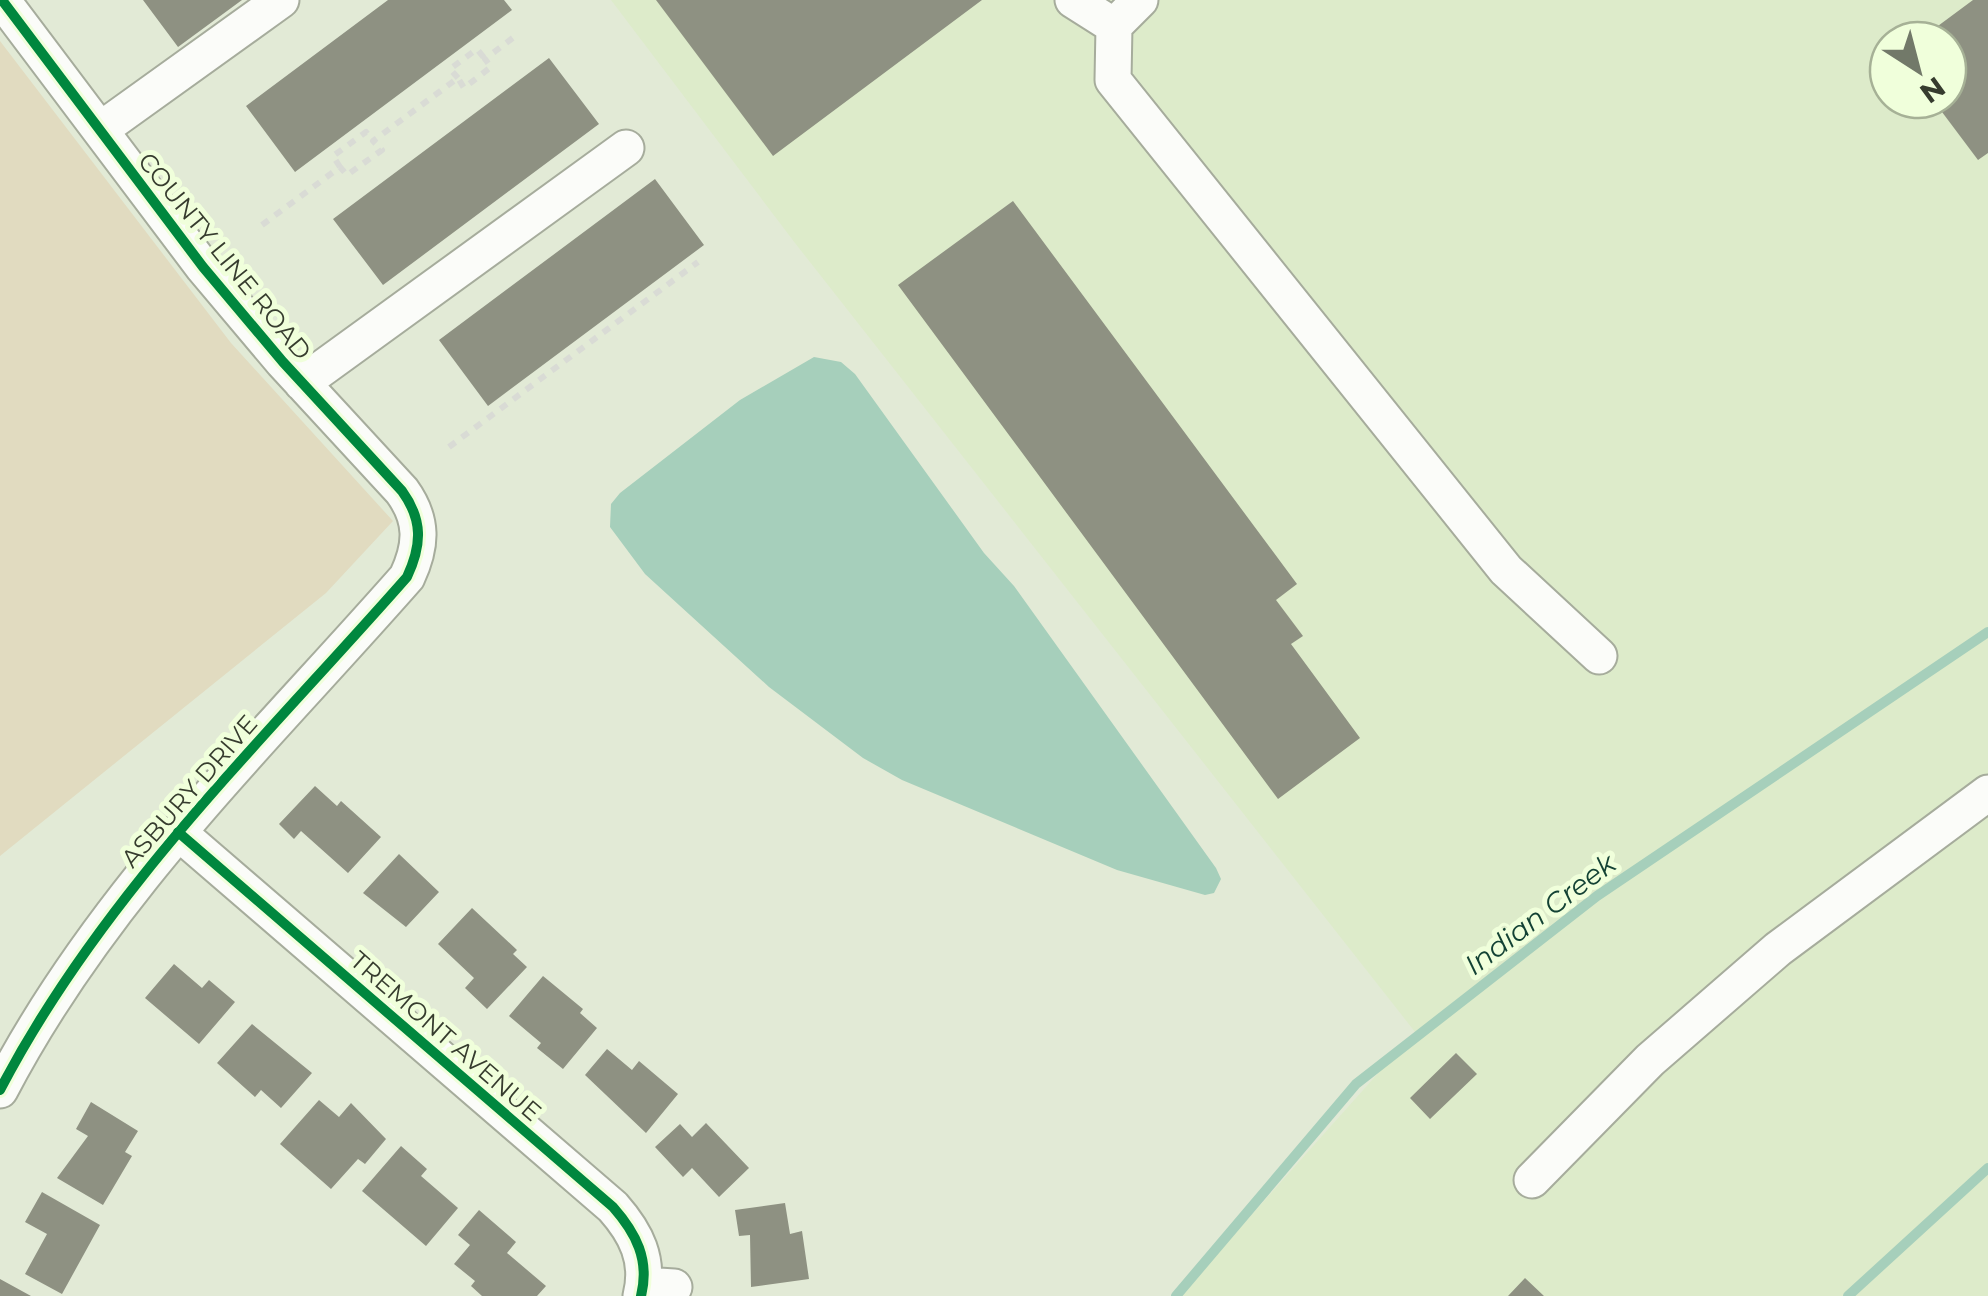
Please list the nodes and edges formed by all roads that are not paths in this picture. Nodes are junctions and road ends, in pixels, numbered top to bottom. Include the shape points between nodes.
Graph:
1 (2, 0) edge
2 (280, 0) edge
3 (1073, 0) edge
4 (1140, 0) edge
5 (1114, 26) junction
6 (100, 130) junction
7 (626, 148) dead end
8 (302, 383) junction
9 (420, 532) joint
10 (1599, 656) dead end
11 (1988, 793) edge
12 (178, 832) junction
13 (0, 1090) edge
14 (1532, 1180) dead end
15 (653, 1289) edge

1 - 6 street, COUNTY LINE ROAD
2 - 6 street
3 - 5 street
4 - 5 street
5 - 10 street via 1113,80 1506,570
6 - 8 street, COUNTY LINE ROAD
7 - 8 street
8 - 9 street, COUNTY LINE ROAD via 402,491
9 - 12 street, ASBURY DRIVE via 406,577
11 - 14 street via 1778,949 1650,1060
12 - 13 street, ASBURY DRIVE via 80,958
12 - 15 street, TREMONT AVENUE via 613,1207 632,1230

